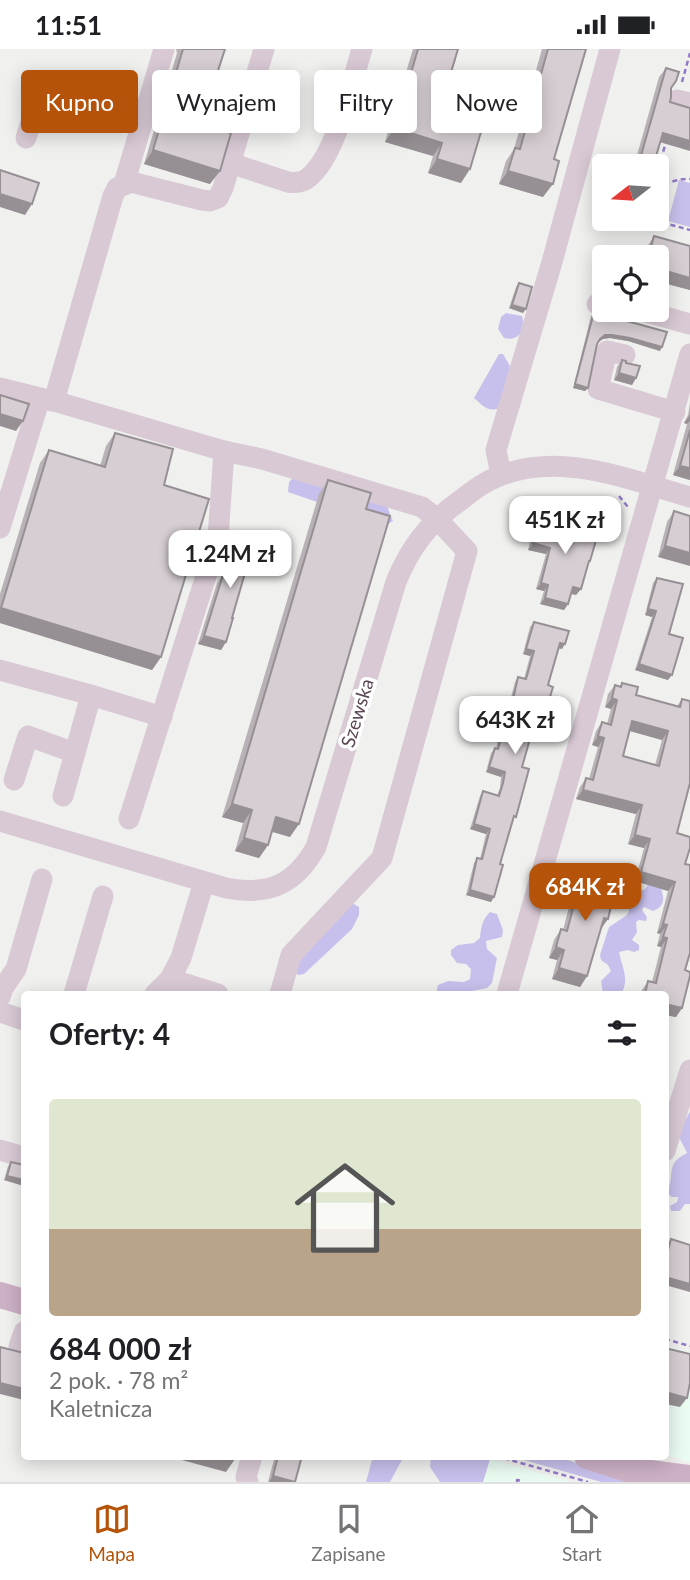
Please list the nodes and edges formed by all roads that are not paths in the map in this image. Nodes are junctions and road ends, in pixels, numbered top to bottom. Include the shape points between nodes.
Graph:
1 (164, 49) edge
2 (264, 49) edge
3 (362, 49) edge
4 (610, 49) edge
5 (144, 116) junction
6 (26, 138) dead end
7 (230, 163) junction
8 (124, 184) junction
9 (669, 318) edge
10 (690, 324) edge
11 (690, 354) edge
12 (625, 355) dead end
13 (0, 388) edge
14 (47, 399) junction
15 (675, 412) junction
16 (224, 451) junction
17 (501, 475) junction
18 (652, 487) junction
19 (690, 497) edge
20 (437, 519) junction
21 (0, 528) edge
22 (0, 670) edge
23 (91, 695) junction
24 (162, 717) junction
25 (75, 753) junction
26 (14, 780) dead end
27 (63, 796) dead end
28 (129, 819) dead end
29 (0, 821) edge
30 (43, 879) dead end
31 (204, 882) junction
32 (103, 896) dead end
33 (162, 987) edge
34 (75, 991) edge
35 (194, 991) edge
36 (281, 991) edge
37 (508, 991) edge
38 (0, 997) edge
39 (0, 1013) edge
40 (21, 1019) edge
41 (690, 1070) edge
42 (669, 1138) edge
43 (0, 1150) edge
44 (21, 1156) edge
45 (0, 1295) edge
46 (21, 1301) edge
47 (251, 1460) edge
48 (600, 1460) edge
49 (634, 1471) junction
50 (690, 1478) edge
51 (248, 1482) edge
52 (659, 1482) edge

1 - 5 street
2 - 7 street
3 - 7 street via 331,147 307,179 288,182
4 - 17 street via 496,450
5 - 6 street via 60,91 43,96
5 - 8 street
7 - 8 street via 218,198 210,201 139,183
8 - 14 street via 113,196
9 - 10 street
11 - 15 street
12 - 15 street via 607,351 598,389
13 - 14 street
14 - 16 street
14 - 21 street
15 - 18 street
16 - 20 street via 422,507
16 - 24 street via 218,538
17 - 18 street, Szewska via 541,466 573,466
17 - 20 street, Szewska
18 - 19 street, Szewska
18 - 37 street
20 - 31 street, Szewska via 411,551 396,583 319,839 308,862 298,874 271,889 241,891
20 - 36 street via 467,551 382,857 291,955
22 - 23 street
23 - 24 street
23 - 25 street
24 - 28 street
25 - 26 street via 28,736
25 - 27 street
29 - 31 street, Szewska
30 - 38 street via 16,969
31 - 33 street via 181,958
32 - 34 street
33 - 35 street
39 - 40 street
41 - 42 street
43 - 44 street
45 - 46 main road
47 - 51 street
48 - 49 main road
49 - 50 main road
49 - 52 main road

